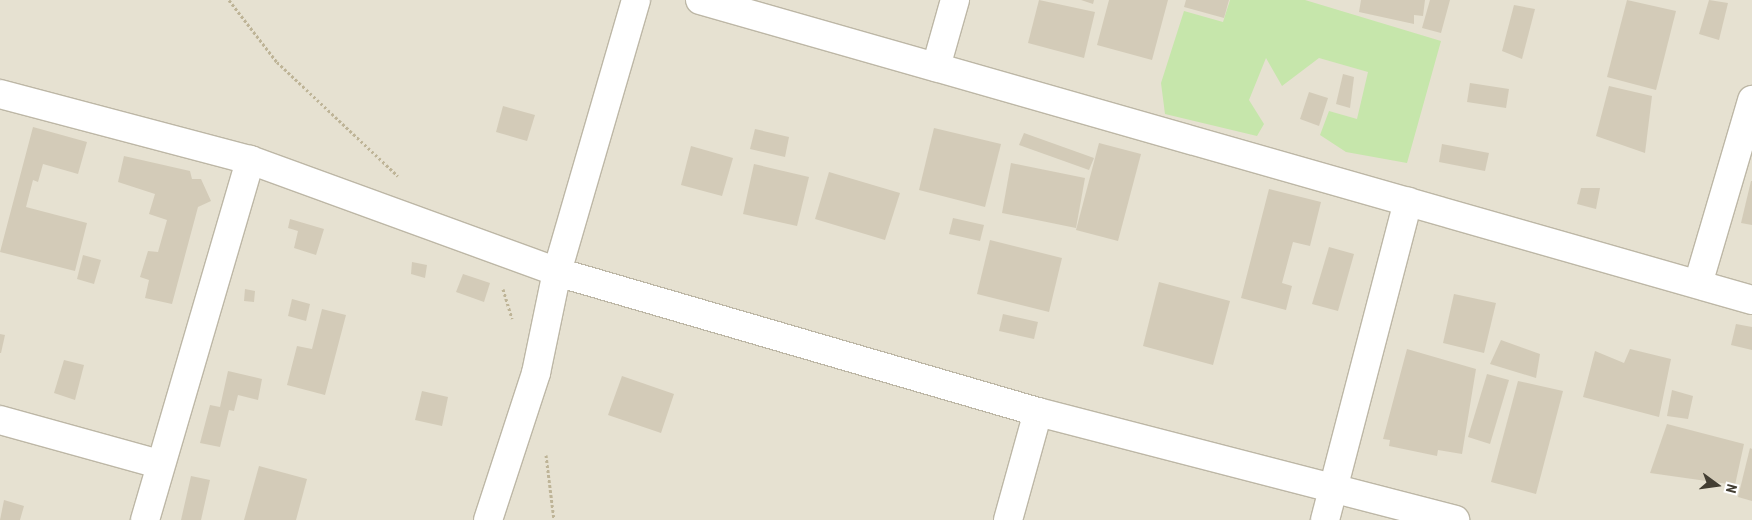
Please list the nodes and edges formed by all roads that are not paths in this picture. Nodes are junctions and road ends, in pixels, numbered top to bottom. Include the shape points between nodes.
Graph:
1 (636, 0) edge
2 (700, 0) edge
3 (955, 0) edge
4 (936, 68) junction
5 (0, 94) edge
6 (1752, 100) edge
7 (250, 160) junction
8 (1408, 202) junction
9 (557, 272) junction
10 (1698, 284) junction
11 (1752, 300) edge
12 (1038, 412) junction
13 (0, 420) edge
14 (160, 464) junction
15 (1334, 485) junction
16 (145, 520) edge
17 (488, 520) edge
18 (1008, 520) edge
19 (1324, 520) edge
20 (1455, 520) edge

1 - 9 street
2 - 4 street
3 - 4 street
4 - 8 street
5 - 7 street
6 - 10 street
7 - 9 street
7 - 14 street
8 - 10 street
8 - 15 street
9 - 12 street
9 - 17 street via 536,373
10 - 11 street
12 - 15 street
12 - 18 street
13 - 14 street
14 - 16 street
15 - 19 street
15 - 20 street

